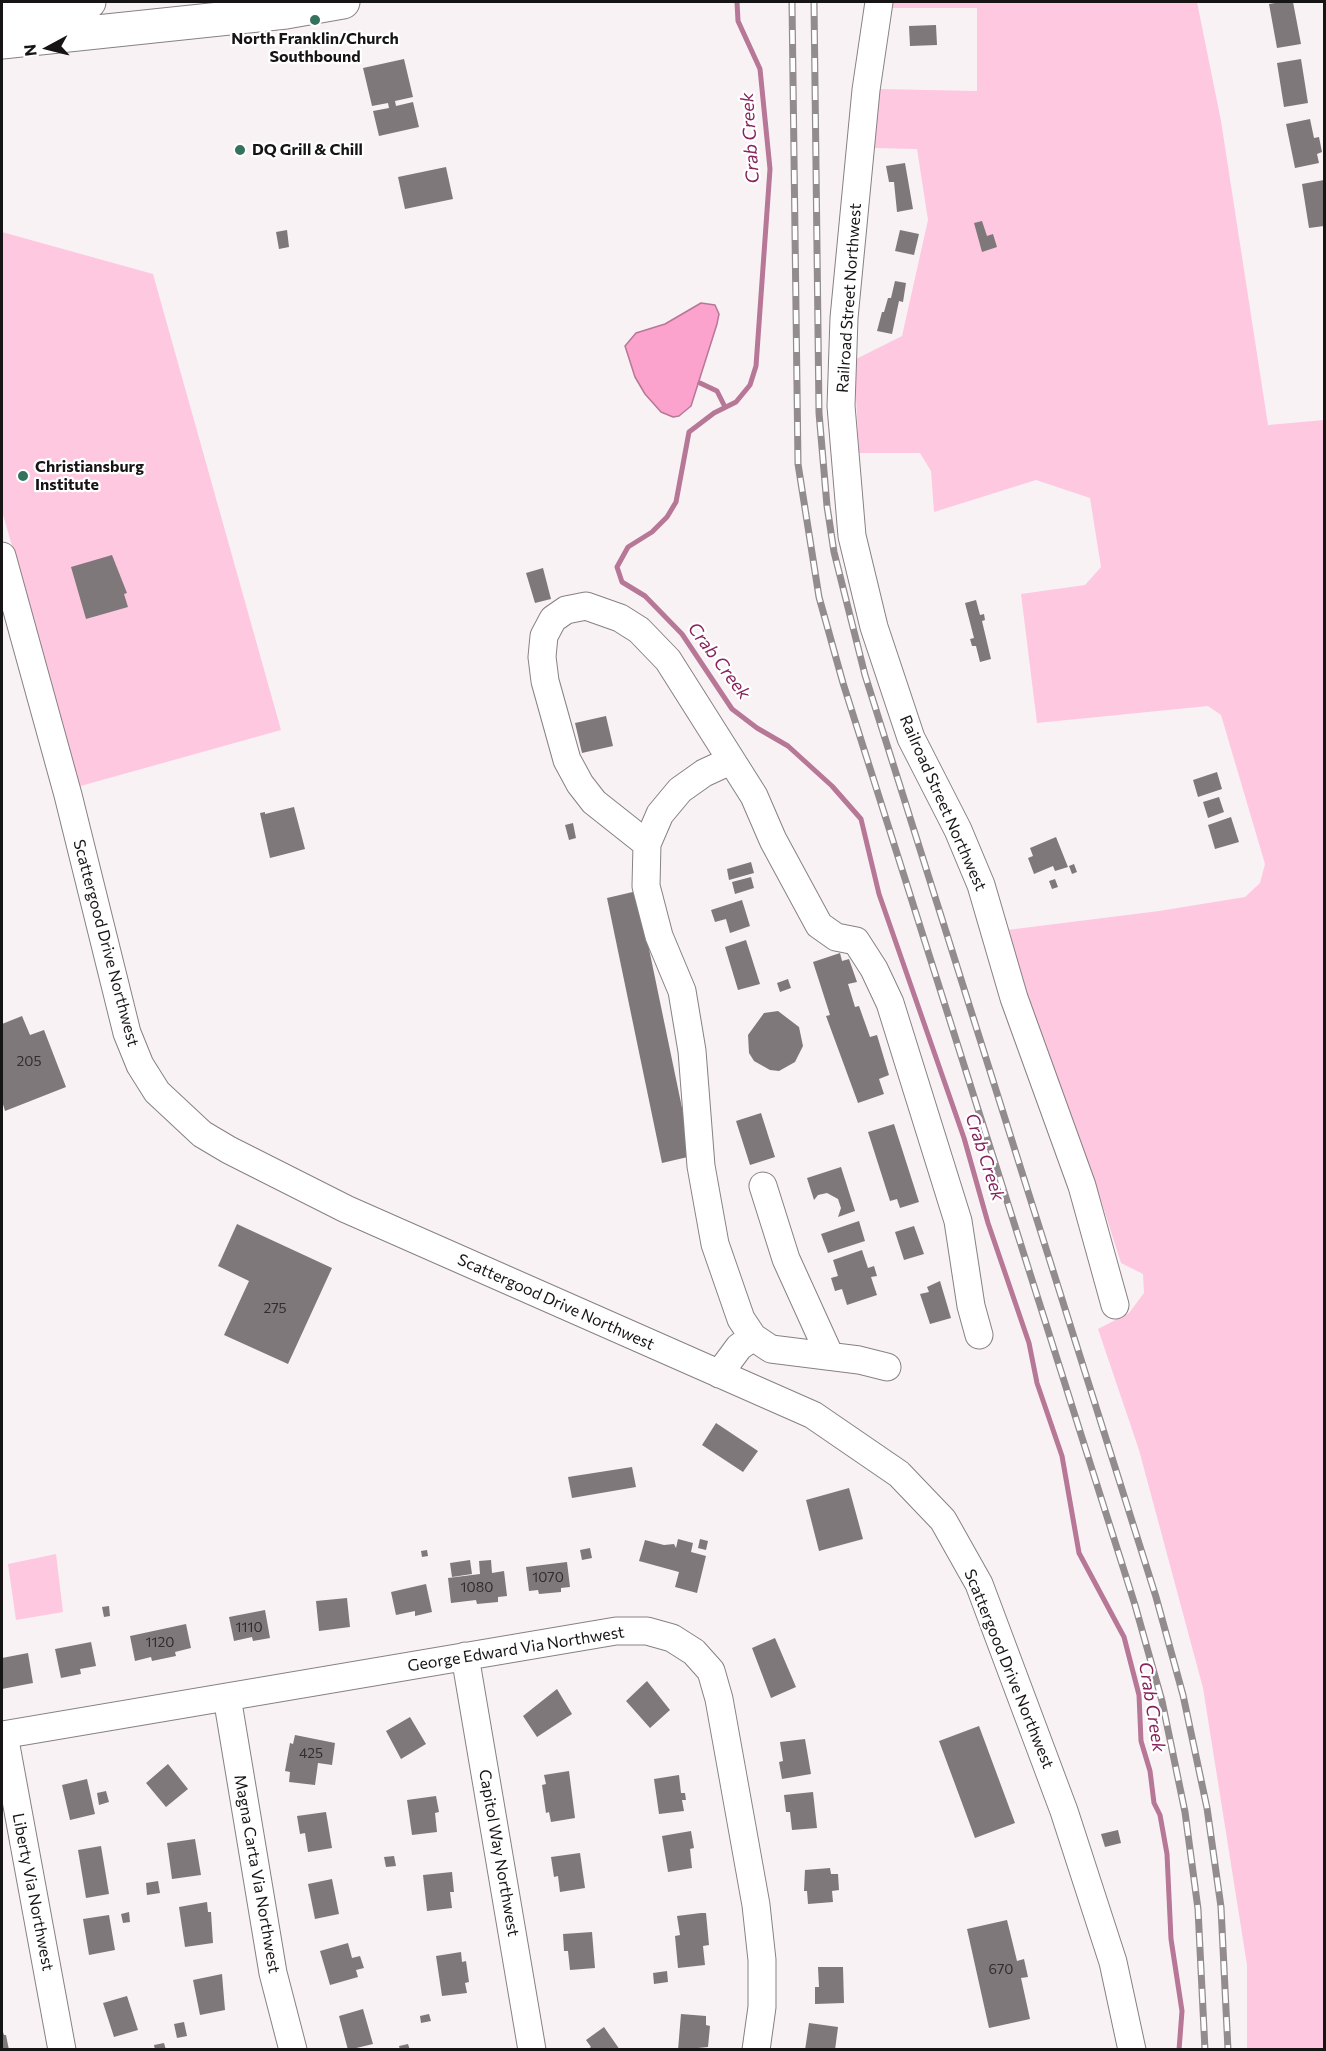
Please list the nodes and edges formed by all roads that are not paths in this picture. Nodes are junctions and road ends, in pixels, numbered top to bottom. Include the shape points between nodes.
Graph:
1 (89, 2) edge
2 (343, 2) edge
3 (879, 2) edge
4 (2, 10) edge
5 (97, 17) edge
6 (2, 42) edge
7 (2, 556) edge
8 (730, 761) junction
9 (647, 844) junction
10 (763, 1186) dead end
11 (1115, 1305) dead end
12 (979, 1335) dead end
13 (753, 1337) junction
14 (830, 1356) junction
15 (887, 1367) dead end
16 (719, 1374) junction
17 (465, 1656) junction
18 (227, 1697) junction
19 (3, 1735) edge
20 (62, 2049) edge
21 (293, 2049) edge
22 (532, 2049) edge
23 (756, 2049) edge
24 (1132, 2049) edge

1 - 4 main road
2 - 5 main road via 286,12
3 - 11 street, Railroad Street Northwest via 866,90 844,318 841,406 852,536 874,627 911,738 981,885 1014,998 1082,1186
5 - 6 main road
7 - 16 street, Scattergood Drive Northwest via 65,783 127,1033 157,1092 202,1134 240,1156 357,1214
8 - 9 street via 680,790 660,814
8 - 9 street via 668,660 639,630 586,606 566,610 553,619 544,636 542,657 547,691 567,760 594,802
8 - 12 street via 754,796 819,924 836,938 856,941 890,1003 958,1221
9 - 13 street via 646,886 659,936 682,991 691,1041 701,1166 715,1244 741,1319
10 - 14 street via 786,1258
13 - 14 street via 771,1349
13 - 16 street
14 - 15 street
16 - 24 street, Scattergood Drive Northwest via 813,1415 856,1442 899,1474 943,1520 979,1584 1064,1811 1113,1962
17 - 18 street, George Edward Via Northwest
17 - 22 street, Capitol Way Northwest
17 - 23 street, George Edward Via Northwest via 616,1631 647,1631 672,1638 694,1652 711,1671 757,1916 762,2007
18 - 19 street, George Edward Via Northwest
18 - 21 street, Magna Carta Via Northwest via 273,1972
19 - 20 street, Liberty Via Northwest

